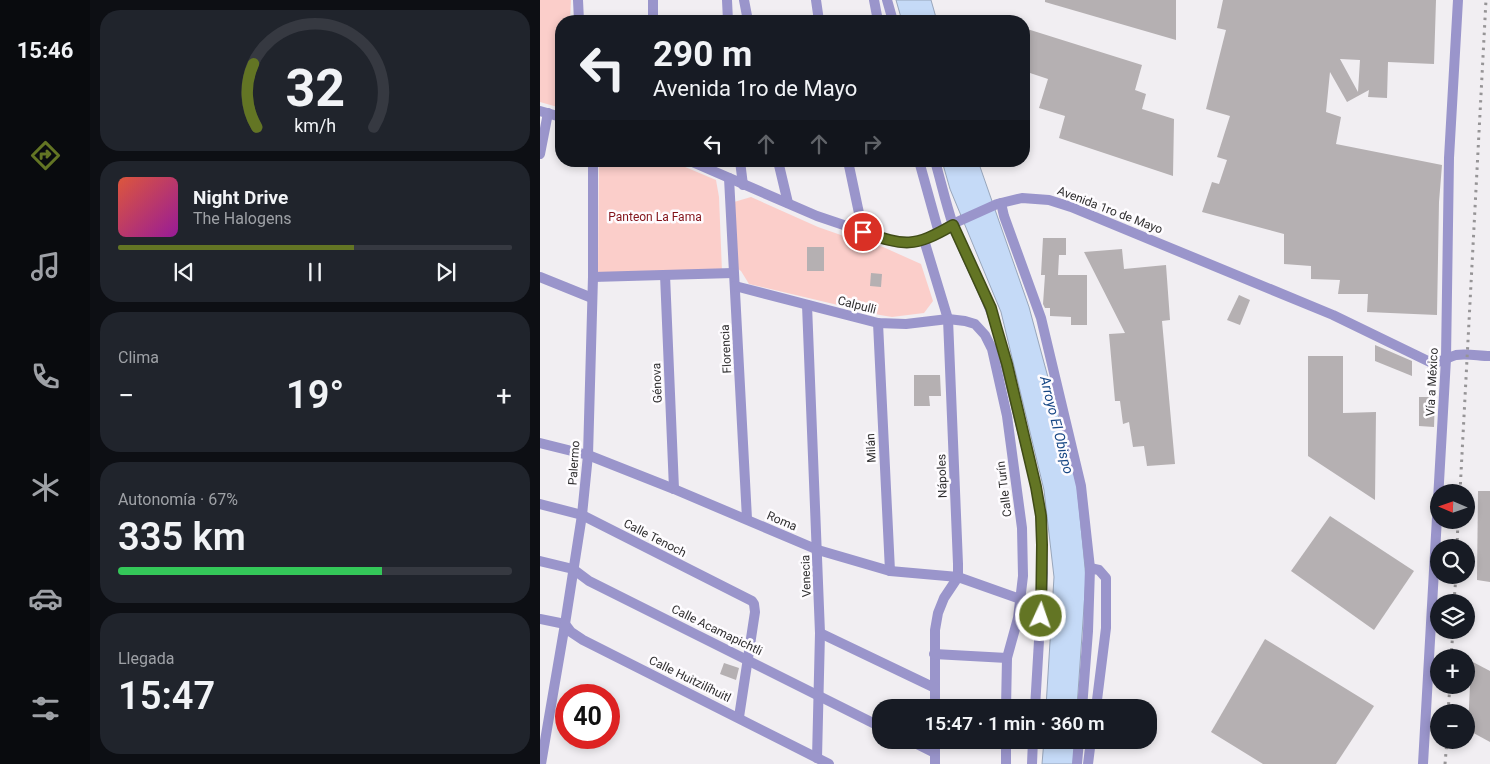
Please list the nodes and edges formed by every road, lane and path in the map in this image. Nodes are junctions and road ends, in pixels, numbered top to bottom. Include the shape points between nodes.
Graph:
1 (578, 0) edge
2 (653, 0) edge
3 (727, 0) edge
4 (744, 0) edge
5 (816, 0) edge
6 (874, 0) edge
7 (887, 0) edge
8 (1458, 0) edge
9 (579, 15) edge
10 (653, 15) edge
11 (728, 15) edge
12 (747, 15) edge
13 (819, 15) edge
14 (877, 15) edge
15 (891, 15) edge
16 (544, 112) edge
17 (540, 154) edge
18 (593, 167) edge
19 (703, 167) edge
20 (741, 167) edge
21 (779, 167) edge
22 (849, 167) edge
23 (921, 167) edge
24 (937, 167) edge
25 (728, 178) junction
26 (743, 185) junction
27 (788, 203) junction
28 (999, 204) junction
29 (955, 223) junction
30 (863, 232) junction
31 (939, 233) junction
32 (924, 240) junction
33 (733, 273) junction
34 (665, 276) junction
35 (540, 277) edge
36 (593, 277) junction
37 (735, 286) junction
38 (592, 298) junction
39 (807, 305) junction
40 (948, 319) junction
41 (878, 324) junction
42 (975, 324) joint
43 (1490, 356) edge
44 (1446, 359) junction
45 (540, 443) edge
46 (588, 455) junction
47 (674, 489) junction
48 (540, 504) edge
49 (582, 515) junction
50 (747, 519) junction
51 (818, 550) junction
52 (540, 562) edge
53 (1090, 568) junction
54 (573, 569) junction
55 (890, 571) junction
56 (958, 577) junction
57 (1020, 599) junction
58 (540, 619) edge
59 (565, 624) junction
60 (820, 633) junction
61 (934, 654) junction
62 (1007, 658) junction
63 (748, 659) junction
64 (935, 688) junction
65 (818, 696) junction
66 (935, 699) edge
67 (1006, 699) edge
68 (1036, 699) edge
69 (1083, 699) edge
70 (1097, 699) edge
71 (739, 717) junction
72 (872, 723) edge
73 (927, 749) edge
74 (935, 749) edge
75 (1006, 749) edge
76 (1033, 749) edge
77 (1078, 749) edge
78 (1090, 749) edge
79 (935, 753) junction
80 (817, 758) junction
81 (541, 764) edge
82 (829, 764) edge
83 (935, 764) edge
84 (1006, 764) edge
85 (1032, 764) edge
86 (1077, 764) edge
87 (1088, 764) edge
88 (1423, 764) edge

1 - 9 street
2 - 10 street
3 - 11 street
4 - 12 street
5 - 13 street
6 - 14 street
7 - 15 street
8 - 44 street, Vía a México via 1450,158
16 - 17 street
18 - 36 street, Palermo
19 - 25 street, Avenida 1ro de Mayo
20 - 26 street
21 - 27 street
22 - 30 street
23 - 31 street
24 - 29 street
25 - 26 street, Avenida 1ro de Mayo
25 - 33 street, Florencia
26 - 27 street, Avenida 1ro de Mayo
27 - 30 street, Avenida 1ro de Mayo
28 - 29 street, Avenida 1ro de Mayo
28 - 44 street, Avenida 1ro de Mayo via 1034,198 1071,207 1333,315 1432,363
28 - 53 street via 1041,318 1081,486
29 - 31 street, Avenida 1ro de Mayo
29 - 68 street via 991,308 1041,516 1043,573
30 - 32 street, Avenida 1ro de Mayo via 906,243
31 - 32 street, Avenida 1ro de Mayo
32 - 40 street, Nápoles
33 - 34 street
33 - 37 street, Florencia
34 - 36 street
34 - 47 street, Génova
35 - 38 street
36 - 38 street, Palermo
37 - 39 street, Calpulli
37 - 50 street, Florencia
38 - 46 street, Palermo
39 - 41 street, Calpulli
39 - 51 street, Venecia
40 - 41 street, Calpulli
40 - 42 street, Calpulli
40 - 56 street, Nápoles
41 - 55 street, Milán
42 - 57 street, Calle Turín via 992,350 1007,416 1022,528
43 - 44 street, Avenida 1ro de Mayo via 1460,355
44 - 88 street, Vía a México
45 - 46 street, Roma
46 - 47 street, Roma
46 - 49 street, Palermo
47 - 50 street, Roma
48 - 49 street, Calle Tenoch
49 - 54 street, Palermo
49 - 63 street, Calle Tenoch via 750,599 755,612
50 - 51 street, Roma
51 - 55 street, Roma
51 - 60 street, Venecia
52 - 54 street, Calle Acamapichtli
53 - 69 street
53 - 70 street via 1099,570 1106,578 1106,628
54 - 59 street, Palermo
54 - 63 street, Calle Acamapichtli via 588,581
55 - 56 street, Roma
56 - 57 street, Roma
56 - 61 street via 938,613
57 - 62 street, Calle Turín
58 - 59 street, Calle Huitzilíhuitl
59 - 71 street, Calle Huitzilíhuitl via 584,640
59 - 81 street, Palermo
60 - 64 street
60 - 65 street, Venecia
61 - 62 street
61 - 64 street
62 - 67 street, Calle Turín
63 - 65 street, Calle Acamapichtli
63 - 71 street
64 - 66 street
65 - 72 street, Calle Acamapichtli
65 - 80 street, Venecia
71 - 80 street, Calle Huitzilíhuitl
73 - 79 street
74 - 79 street
75 - 84 street
76 - 85 street
77 - 86 street
78 - 87 street
79 - 83 street
80 - 82 street, Calle Huitzilíhuitl

